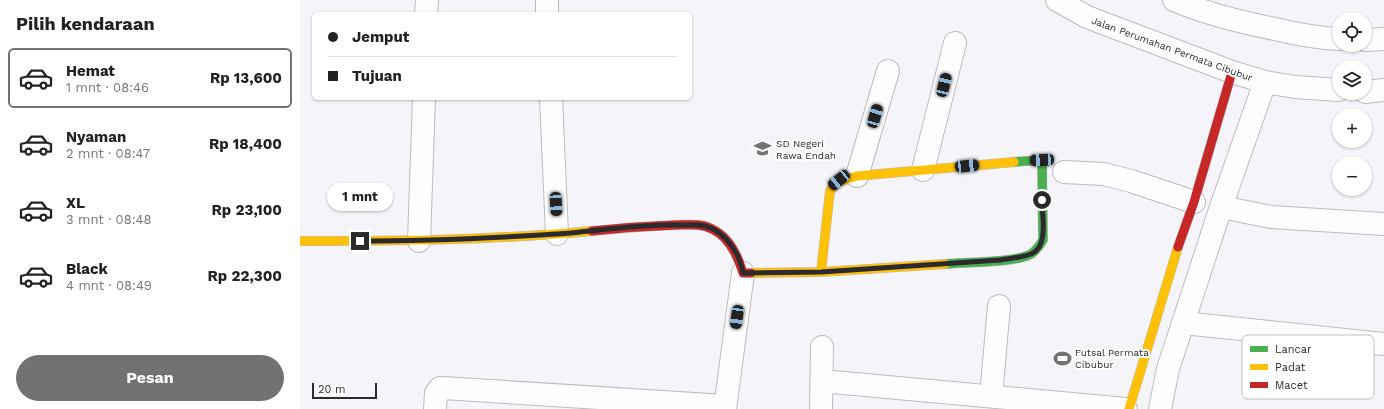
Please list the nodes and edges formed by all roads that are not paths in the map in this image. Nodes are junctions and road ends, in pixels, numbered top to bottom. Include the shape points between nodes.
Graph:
1 (427, 0) edge
2 (547, 0) edge
3 (1057, 0) edge
4 (1174, 0) edge
5 (426, 12) edge
6 (547, 12) edge
7 (1332, 39) edge
8 (1384, 39) edge
9 (1372, 40) edge
10 (955, 43) dead end
11 (888, 71) dead end
12 (1232, 72) junction
13 (1265, 82) junction
14 (1332, 90) edge
15 (1384, 90) edge
16 (1372, 91) edge
17 (424, 100) edge
18 (551, 100) edge
19 (923, 170) junction
20 (1064, 172) dead end
21 (857, 176) junction
22 (1194, 202) junction
23 (1221, 207) junction
24 (1384, 224) edge
25 (557, 234) junction
26 (300, 241) edge
27 (419, 241) junction
28 (821, 272) junction
29 (743, 273) junction
30 (999, 306) dead end
31 (1183, 323) junction
32 (1298, 335) edge
33 (1374, 343) edge
34 (1384, 344) edge
35 (822, 347) dead end
36 (822, 381) junction
37 (991, 396) junction
38 (529, 401) edge
39 (627, 404) edge
40 (725, 408) edge
41 (435, 409) edge
42 (821, 409) edge
43 (1126, 409) edge
44 (1129, 409) edge
45 (1160, 409) edge

1 - 5 street
2 - 6 street
3 - 12 street, Jalan Perumahan Permata Cibubur via 1087,17
4 - 7 street via 1232,20
8 - 9 street
10 - 19 street
11 - 21 street
12 - 13 street, Jalan Perumahan Permata Cibubur
12 - 22 street
13 - 14 street, Jalan Perumahan Permata Cibubur
13 - 23 street
15 - 16 street
17 - 27 street
18 - 25 street
19 - 21 street
19 - 28 street via 1042,160 1043,240 1039,248 1033,254 1000,260
20 - 22 street via 1104,174
21 - 28 street via 839,180 830,191
22 - 44 street via 1176,248
23 - 24 street via 1271,217
23 - 31 street
25 - 27 street
25 - 29 street via 632,227 704,226 716,230 725,238 741,262
26 - 27 street
28 - 29 street
29 - 40 street
30 - 37 street
31 - 32 street
31 - 45 street via 1168,369
33 - 34 street
35 - 36 street
36 - 37 street
36 - 42 street
37 - 43 street
38 - 39 street
38 - 41 street via 440,388 436,393
39 - 40 street

